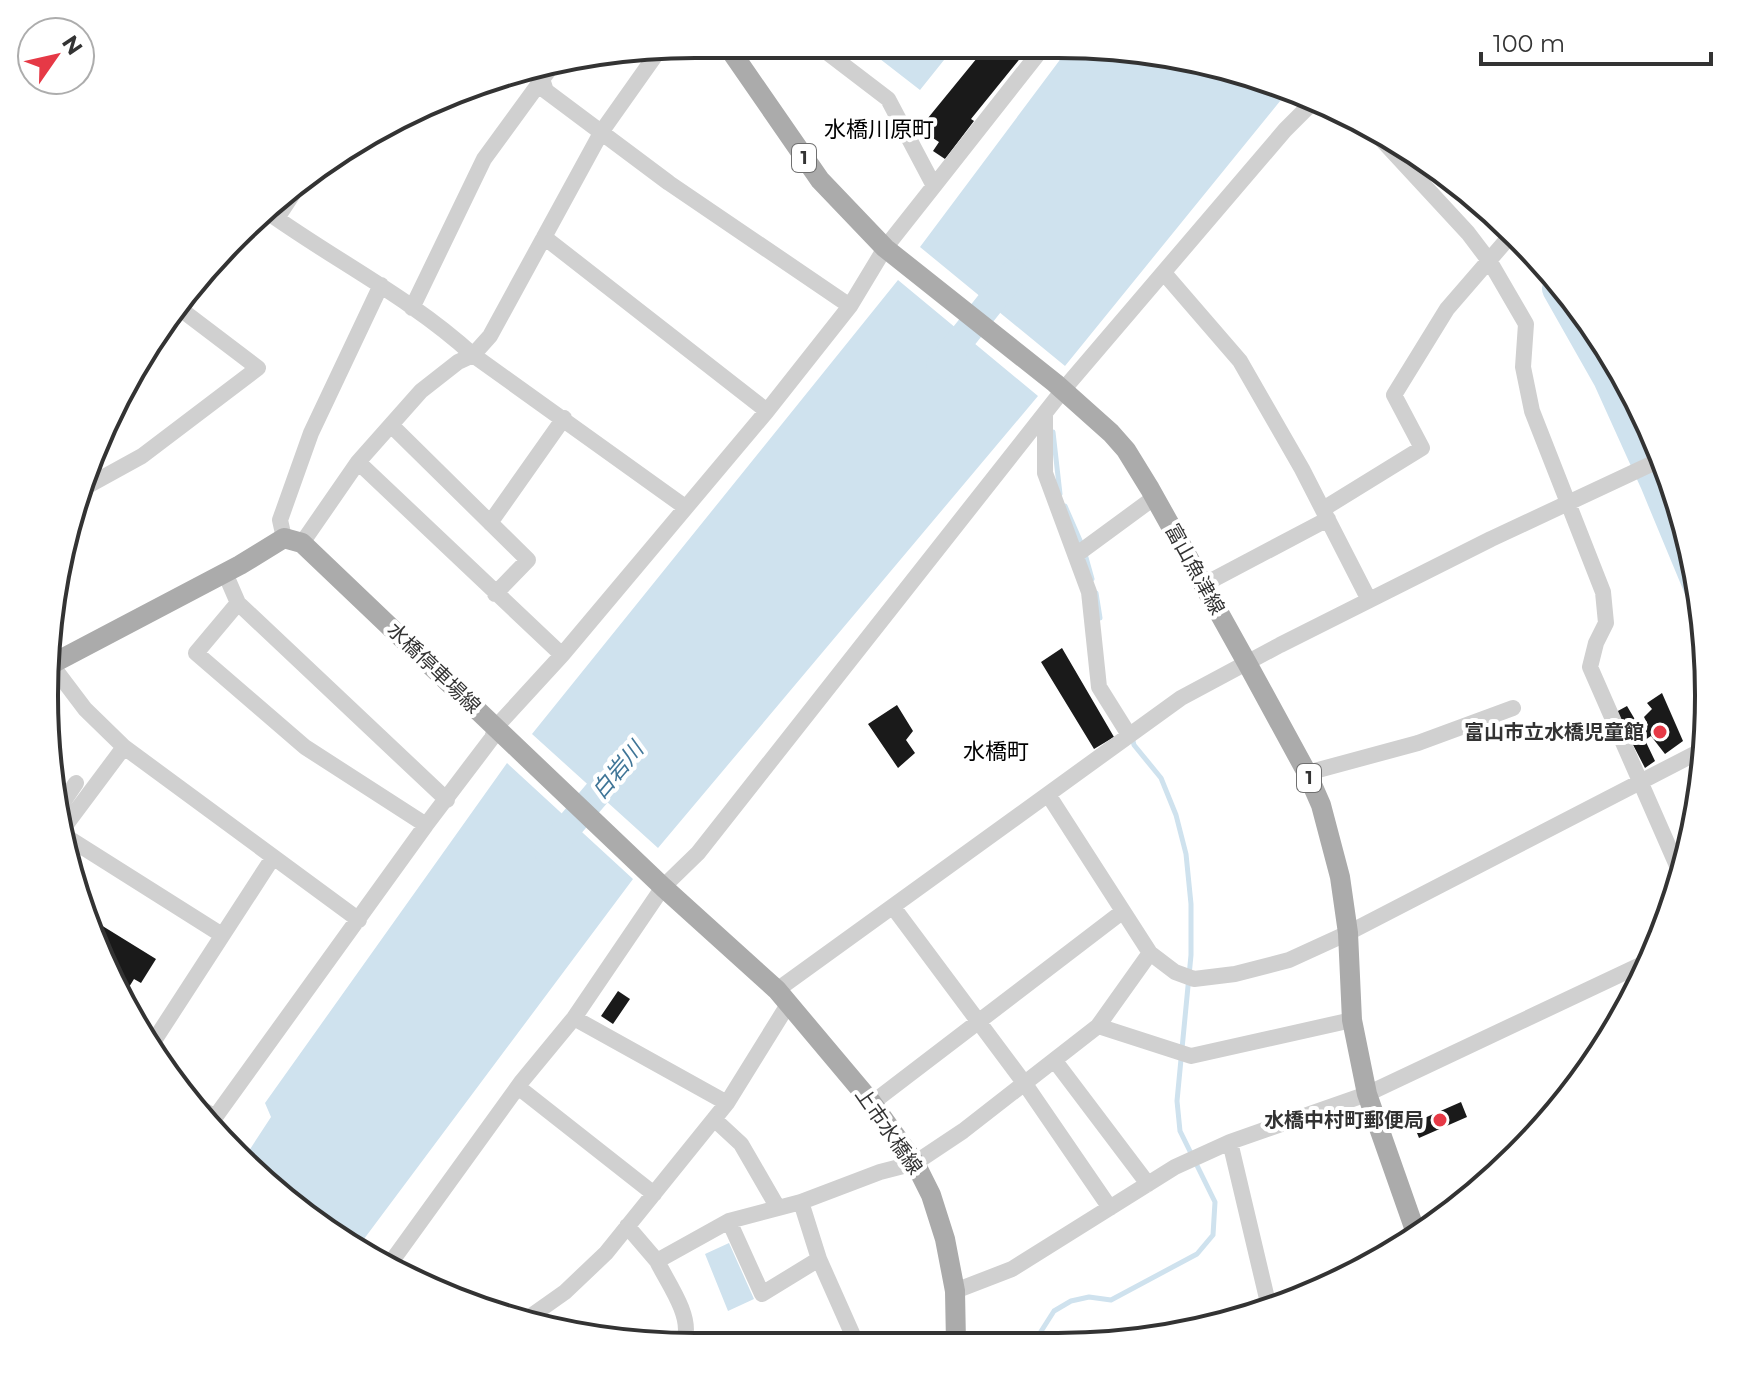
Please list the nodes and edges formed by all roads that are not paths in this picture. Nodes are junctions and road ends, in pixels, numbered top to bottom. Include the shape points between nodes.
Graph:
1 (736, 58) edge
2 (834, 58) edge
3 (1035, 58) edge
4 (653, 59) edge
5 (542, 79) joint
6 (1306, 109) edge
7 (602, 131) junction
8 (1396, 155) edge
9 (934, 186) junction
10 (275, 216) edge
11 (544, 237) junction
12 (1505, 242) edge
13 (892, 253) junction
14 (1495, 255) junction
15 (1164, 273) junction
16 (381, 285) junction
17 (850, 306) junction
18 (412, 308) junction
19 (186, 313) edge
20 (473, 355) junction
21 (1059, 386) junction
22 (767, 411) junction
23 (1045, 414) junction
24 (564, 418) junction
25 (391, 425) junction
26 (358, 462) junction
27 (1651, 465) edge
28 (96, 481) edge
29 (1155, 497) junction
30 (1566, 502) junction
31 (685, 507) junction
32 (1325, 514) junction
33 (490, 523) junction
34 (293, 540) junction
35 (1076, 555) junction
36 (225, 573) junction
37 (1203, 585) junction
38 (495, 594) junction
39 (1369, 600) junction
40 (238, 603) junction
41 (562, 655) junction
42 (59, 660) edge
43 (1247, 663) junction
44 (58, 676) edge
45 (1513, 708) dead end
46 (503, 734) junction
47 (1129, 735) junction
48 (124, 747) junction
49 (1692, 755) edge
50 (1307, 773) junction
51 (1641, 780) junction
52 (76, 783) dead end
53 (1049, 796) junction
54 (66, 797) edge
55 (447, 800) junction
56 (70, 821) edge
57 (426, 825) junction
58 (75, 840) edge
59 (1674, 857) edge
60 (272, 859) junction
61 (659, 882) junction
62 (893, 907) junction
63 (1122, 912) junction
64 (359, 920) junction
65 (1348, 933) junction
66 (222, 935) junction
67 (1150, 953) junction
68 (1633, 969) edge
69 (783, 996) junction
70 (574, 1018) junction
71 (1352, 1020) junction
72 (977, 1022) junction
73 (1098, 1026) junction
74 (157, 1036) edge
75 (1055, 1061) junction
76 (1025, 1084) junction
77 (518, 1087) junction
78 (1367, 1094) junction
79 (727, 1103) junction
80 (872, 1103) junction
81 (216, 1116) edge
82 (714, 1119) junction
83 (1230, 1142) junction
84 (915, 1163) junction
85 (1148, 1184) junction
86 (654, 1194) junction
87 (801, 1202) junction
88 (778, 1208) junction
89 (1110, 1208) junction
90 (729, 1221) junction
91 (1413, 1225) edge
92 (627, 1226) junction
93 (395, 1257) edge
94 (819, 1259) junction
95 (657, 1261) junction
96 (955, 1291) junction
97 (1267, 1297) edge
98 (536, 1312) edge
99 (686, 1333) edge
100 (852, 1333) edge
101 (956, 1333) edge

1 - 13 main road, 富山魚津線 / 1 via 820,180
2 - 9 street via 888,99
3 - 9 street
4 - 7 street
5 - 7 street via 546,91
5 - 18 street via 484,159
6 - 15 street
7 - 11 street
7 - 17 street
8 - 14 street
9 - 13 street
10 - 16 street
11 - 20 street via 490,336
11 - 22 street
12 - 14 street
13 - 17 street
13 - 21 main road, 富山魚津線 / 1
14 - 30 street via 1526,324 1523,367 1532,411
14 - 32 street via 1447,309 1394,395 1422,448
15 - 21 street
15 - 32 street via 1240,361
16 - 18 street
16 - 34 street via 311,433 280,520
17 - 22 street
18 - 20 street
19 - 28 street via 258,368 142,456
20 - 24 street
20 - 25 street via 421,391
21 - 23 street
21 - 29 main road, 富山魚津線 / 1 via 1119,441
22 - 31 street
23 - 35 street via 1045,473
23 - 61 street via 698,853
24 - 31 street
24 - 33 street
25 - 26 street
25 - 33 street
26 - 34 street
26 - 38 street
27 - 30 street
29 - 35 street
29 - 37 main road, 富山魚津線 / 1
30 - 39 street
30 - 51 street via 1603,592 1606,623 1590,667
31 - 41 street
32 - 37 street
32 - 39 street
33 - 38 street via 528,560
34 - 36 main road
34 - 46 main road, 水橋停車場線
35 - 47 street via 1089,592 1099,687
36 - 40 street
36 - 42 main road
37 - 43 main road, 富山魚津線 / 1
38 - 41 street
39 - 43 street
40 - 55 street
40 - 57 street via 196,653 305,747
41 - 46 street
43 - 47 street via 1181,698
43 - 50 main road, 富山魚津線 / 1
44 - 48 street
45 - 50 street via 1418,743
46 - 55 street via 492,738
46 - 61 main road, 水橋停車場線
47 - 53 street
48 - 56 street
48 - 60 street
49 - 51 street
50 - 65 main road, 富山魚津線 / 1 via 1334,846
51 - 59 street
51 - 65 street
52 - 54 street
53 - 62 street
53 - 63 street
55 - 57 street
57 - 64 street
58 - 66 street
60 - 64 street
60 - 66 street
61 - 69 main road, 水橋停車場線
61 - 70 street
62 - 69 street
62 - 72 street
63 - 67 street
63 - 72 street
64 - 81 street
65 - 67 street via 1289,960 1194,979
65 - 71 main road, 富山魚津線 / 1
66 - 74 street
67 - 73 street
68 - 78 street
69 - 79 street
69 - 80 main road, 上市水橋線
70 - 77 street
70 - 79 street
71 - 73 street via 1191,1056
71 - 78 main road, 富山魚津線 / 1
72 - 76 street
72 - 80 street
73 - 75 street
75 - 76 street
75 - 85 street
76 - 84 street
76 - 89 street
77 - 86 street
77 - 93 street
78 - 83 street
78 - 91 main road, 富山魚津線 / 1
79 - 82 street
80 - 84 main road, 上市水橋線
82 - 86 street
82 - 88 street via 741,1144
83 - 85 street
83 - 97 street
84 - 87 street
84 - 96 main road, 上市水橋線 via 945,1239
85 - 89 street
86 - 92 street
87 - 88 street
87 - 94 street
88 - 90 street
89 - 96 street via 1012,1269
90 - 94 street via 762,1294
90 - 95 street
92 - 95 street
92 - 98 street via 606,1253
94 - 100 street
95 - 99 street via 682,1311
96 - 101 main road, 上市水橋線

